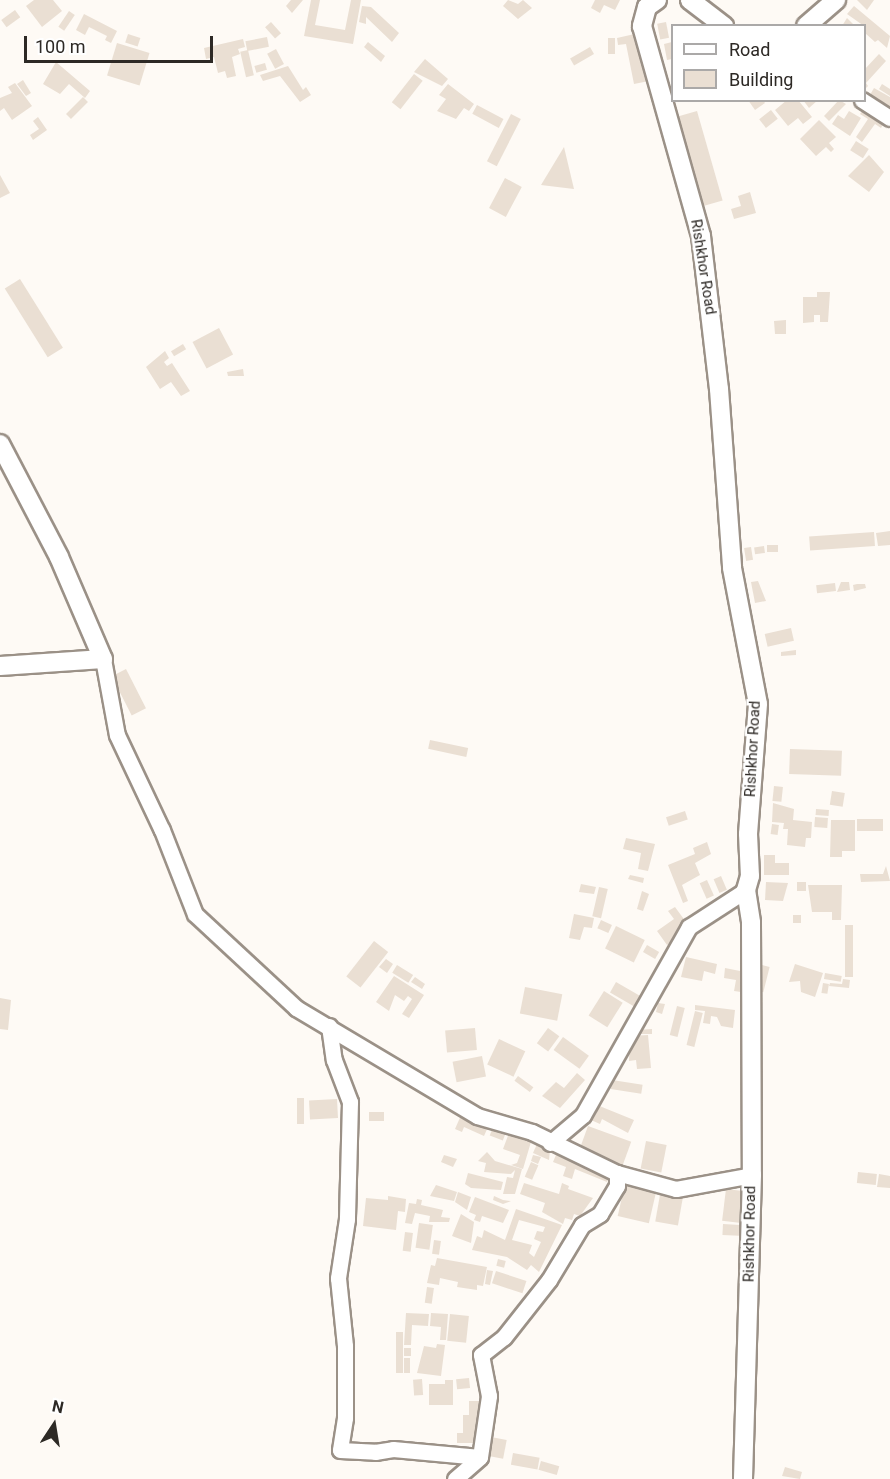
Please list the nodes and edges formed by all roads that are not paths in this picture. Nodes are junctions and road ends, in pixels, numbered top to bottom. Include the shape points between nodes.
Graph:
1 (657, 0) edge
2 (690, 0) edge
3 (836, 0) edge
4 (721, 24) edge
5 (808, 24) edge
6 (865, 102) edge
7 (890, 118) edge
8 (0, 444) edge
9 (103, 659) junction
10 (0, 666) edge
11 (746, 890) junction
12 (329, 1026) junction
13 (550, 1143) junction
14 (617, 1173) junction
15 (752, 1175) junction
16 (480, 1457) junction
17 (455, 1479) edge
18 (744, 1479) edge

1 - 11 street, Rishkhor Road via 646,7 642,26 701,236 719,389 732,568 758,704 748,834 750,876
2 - 4 street
3 - 5 street
6 - 7 street
8 - 9 street via 59,557
9 - 10 street
9 - 12 street via 117,735 162,830 195,914 296,1008
11 - 13 street via 689,927 583,1115
11 - 15 street, Rishkhor Road via 751,923
12 - 13 street via 467,1111 532,1132
12 - 16 street via 334,1060 350,1102 347,1219 338,1278 345,1346 345,1418 340,1449 393,1449
13 - 14 street
14 - 15 street via 676,1189
14 - 16 street via 617,1186 600,1214 582,1225 549,1280 504,1337 481,1355 489,1396
15 - 18 street, Rishkhor Road
16 - 17 street

